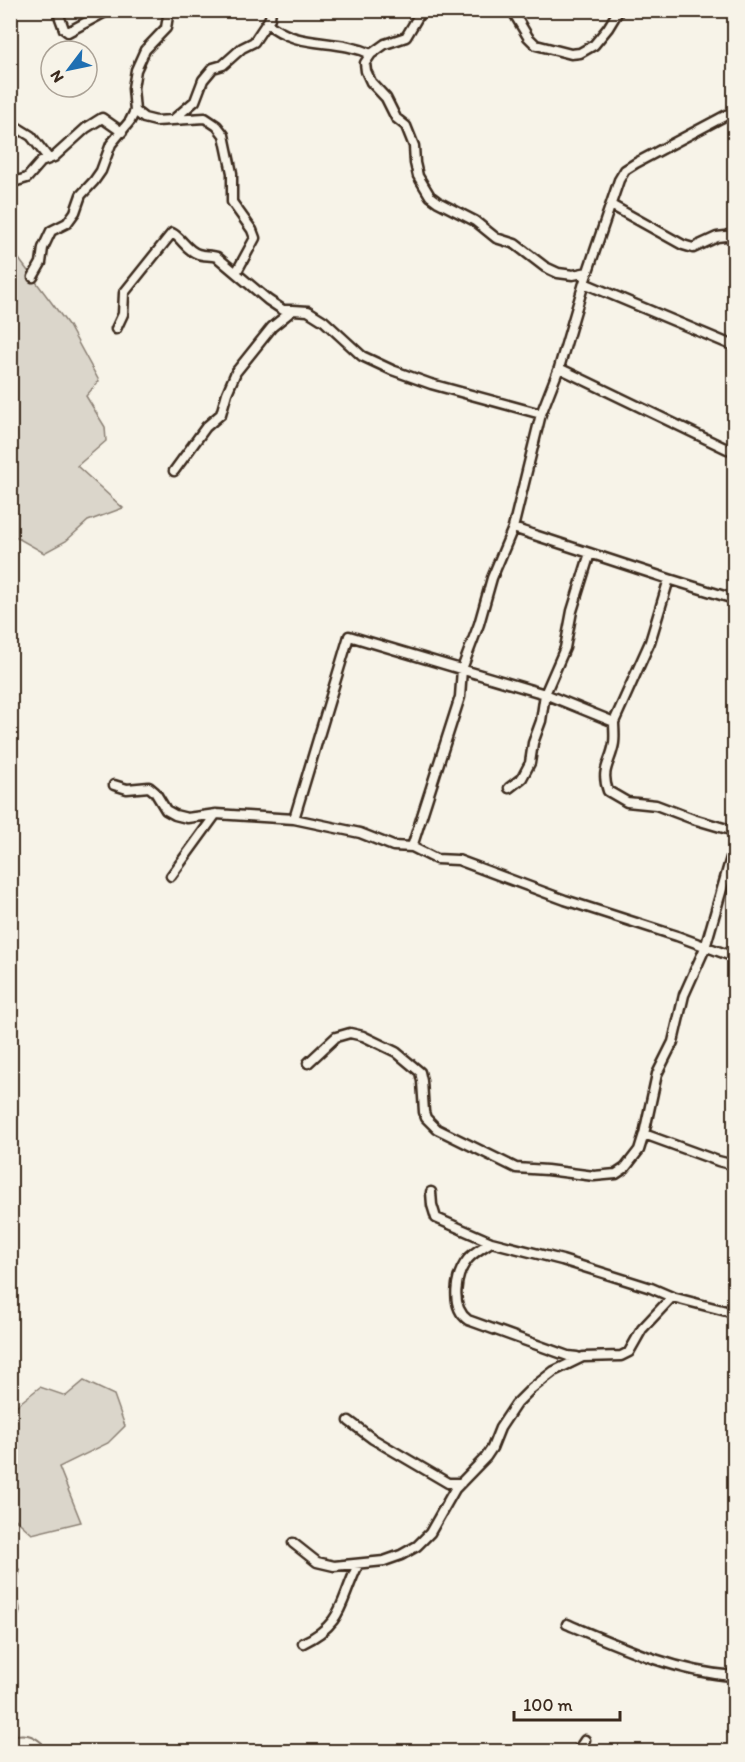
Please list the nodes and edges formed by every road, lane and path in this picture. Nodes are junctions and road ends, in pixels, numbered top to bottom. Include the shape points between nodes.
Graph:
1 (57, 10) edge
2 (109, 10) edge
3 (169, 10) edge
4 (271, 10) edge
5 (422, 10) edge
6 (512, 10) edge
7 (620, 10) edge
8 (267, 23) junction
9 (371, 54) junction
10 (135, 111) junction
11 (735, 111) edge
12 (173, 120) junction
13 (10, 130) edge
14 (122, 132) junction
15 (49, 159) junction
16 (10, 183) edge
17 (611, 205) junction
18 (735, 235) edge
19 (588, 272) junction
20 (236, 273) junction
21 (33, 277) dead end
22 (584, 284) junction
23 (293, 310) junction
24 (116, 329) dead end
25 (735, 346) edge
26 (559, 368) junction
27 (541, 414) junction
28 (735, 450) edge
29 (174, 471) dead end
30 (513, 528) junction
31 (590, 553) junction
32 (669, 579) junction
33 (735, 598) edge
34 (462, 669) junction
35 (545, 694) junction
36 (614, 722) junction
37 (114, 785) dead end
38 (508, 788) dead end
39 (216, 814) junction
40 (294, 819) junction
41 (735, 831) edge
42 (412, 847) junction
43 (735, 847) edge
44 (171, 876) dead end
45 (705, 948) junction
46 (735, 957) edge
47 (309, 1063) dead end
48 (644, 1134) junction
49 (735, 1164) edge
50 (431, 1192) dead end
51 (492, 1242) junction
52 (672, 1297) junction
53 (735, 1313) edge
54 (583, 1357) junction
55 (349, 1421) dead end
56 (461, 1483) junction
57 (293, 1543) dead end
58 (358, 1565) junction
59 (567, 1624) dead end
60 (303, 1643) dead end
61 (735, 1676) edge
62 (585, 1740) dead end
63 (577, 1752) edge

1 - 2 street via 68,32
3 - 10 street via 166,28 145,50 136,70
4 - 8 street
5 - 9 street via 406,37
6 - 7 street via 536,45 571,54 594,45
8 - 9 street via 306,42 341,44
8 - 12 street via 255,42 213,68 203,80 195,101
9 - 19 street via 365,63 366,71 396,118 406,126 414,146 418,176 430,196 475,221 496,238 515,244 545,267 573,275
10 - 12 street via 156,121
10 - 14 street
11 - 17 street via 625,171
12 - 20 street via 205,118 224,135 232,173 232,202 255,238
13 - 15 street via 18,128 31,136
14 - 15 street via 102,118
14 - 21 street via 111,144 94,181 81,195 75,212 67,223 51,231
15 - 16 street via 27,178
17 - 18 street via 693,248 717,237
17 - 19 street
19 - 22 street
20 - 23 street via 267,300 283,310
20 - 24 street via 217,257 186,247 172,233 124,294 123,314
22 - 25 street
22 - 26 street
23 - 27 street via 308,311 362,356 392,370
23 - 29 street via 272,327 236,372 221,414 206,427
26 - 27 street
26 - 28 street
27 - 30 street
30 - 31 street
30 - 34 street
31 - 32 street
31 - 35 street via 565,648
32 - 33 street
32 - 36 street via 650,642
34 - 35 street
34 - 40 street via 349,636
34 - 42 street via 459,696
35 - 36 street
35 - 38 street via 530,763 522,778
36 - 41 street via 614,742 603,779 608,791 627,802 656,806
37 - 39 street via 127,789 149,787 166,810 175,815 187,818
39 - 40 street
39 - 44 street
40 - 42 street via 360,833 393,846
42 - 45 street via 436,859 458,860
43 - 45 street
45 - 46 street
45 - 48 street via 684,995 673,1042 657,1074
47 - 48 street via 336,1038 350,1033 377,1042 420,1072 424,1112 430,1123 516,1168 594,1176 616,1174 633,1160
48 - 49 street
50 - 51 street via 436,1218
51 - 52 street
51 - 54 street via 467,1260 455,1286 461,1315 568,1356
52 - 53 street
52 - 54 street via 642,1329 629,1352 621,1356
54 - 56 street via 554,1371 516,1404 486,1457
55 - 56 street via 448,1482
56 - 58 street via 430,1533 417,1546 393,1558
57 - 58 street via 317,1562
58 - 60 street via 332,1624
59 - 61 street via 688,1670
62 - 63 street

